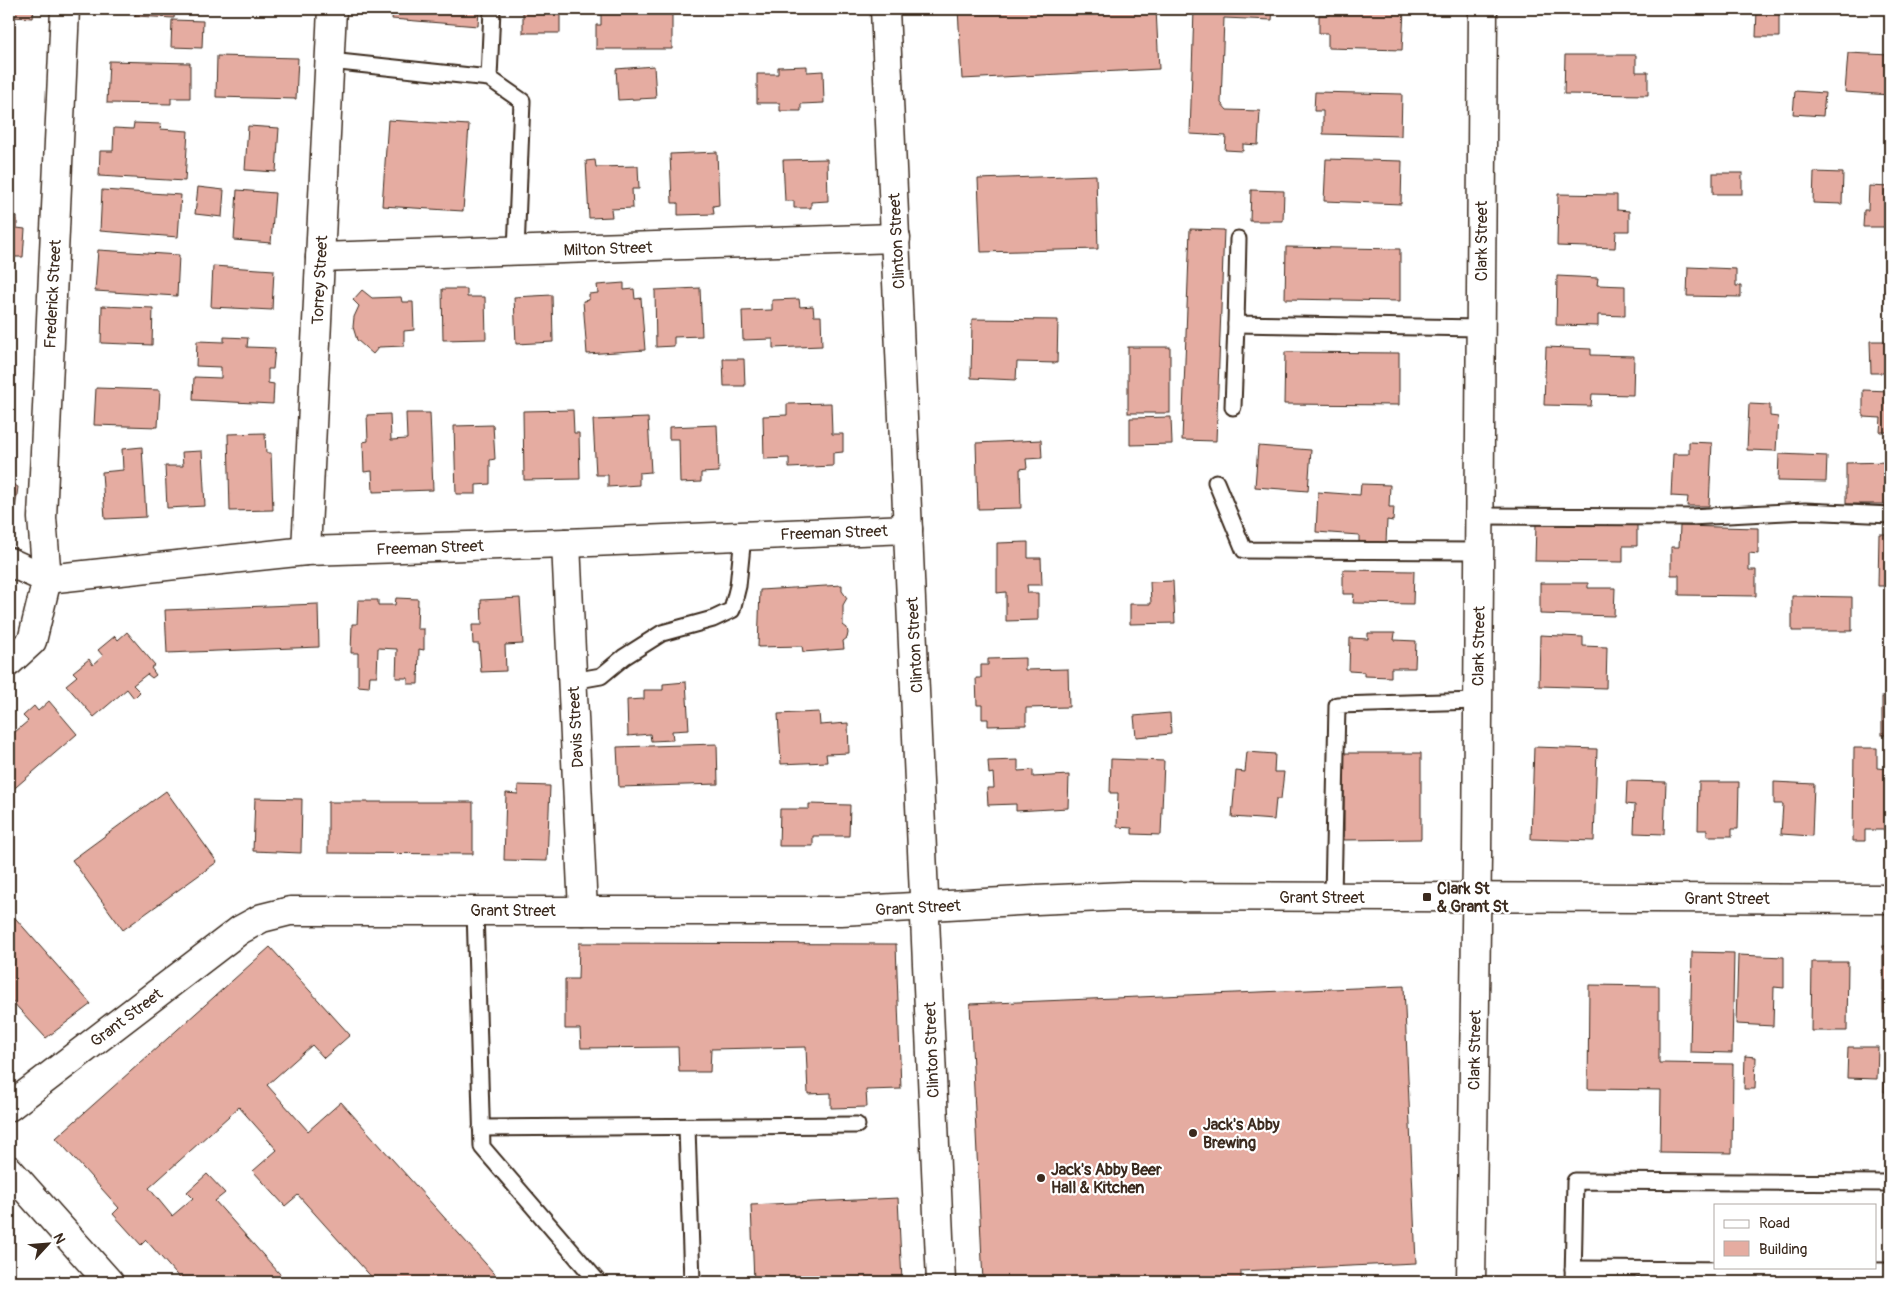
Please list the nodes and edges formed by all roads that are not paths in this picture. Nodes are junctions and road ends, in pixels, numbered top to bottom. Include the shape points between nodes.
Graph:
1 (65, 9) edge
2 (332, 9) edge
3 (492, 9) edge
4 (885, 9) edge
5 (1483, 9) edge
6 (330, 61) junction
7 (489, 78) junction
8 (896, 238) junction
9 (1238, 239) dead end
10 (516, 251) junction
11 (320, 257) junction
12 (1236, 324) junction
13 (1481, 328) junction
14 (1233, 407) dead end
15 (1216, 482) dead end
16 (1890, 515) edge
17 (1479, 516) junction
18 (908, 528) junction
19 (743, 536) junction
20 (566, 543) junction
21 (306, 551) junction
22 (1479, 551) junction
23 (9, 562) edge
24 (47, 579) junction
25 (9, 662) edge
26 (573, 681) junction
27 (1478, 701) junction
28 (1333, 897) junction
29 (1476, 897) junction
30 (1890, 899) edge
31 (925, 907) junction
32 (475, 910) junction
33 (583, 910) junction
34 (9, 1106) edge
35 (857, 1125) dead end
36 (687, 1127) junction
37 (481, 1128) junction
38 (9, 1170) edge
39 (1890, 1184) edge
40 (1890, 1271) edge
41 (1573, 1276) edge
42 (109, 1282) edge
43 (598, 1282) edge
44 (692, 1282) edge
45 (941, 1282) edge
46 (1471, 1282) edge

1 - 24 street, Frederick Street via 42,518
2 - 6 street, Torrey Street
3 - 7 lane
4 - 8 street, Clinton Street
5 - 13 street, Clark Street
6 - 7 lane
6 - 11 street, Torrey Street
7 - 10 lane via 522,100
8 - 10 street, Milton Street
8 - 18 street, Clinton Street
9 - 12 lane
10 - 11 street, Milton Street
11 - 21 street, Torrey Street
12 - 13 lane
12 - 14 lane
13 - 17 street, Clark Street
15 - 22 lane via 1244,550
16 - 17 lane via 1806,511 1690,517
17 - 22 street, Clark Street
18 - 19 street, Freeman Street
18 - 31 street, Clinton Street
19 - 20 street, Freeman Street
19 - 26 lane via 732,610 713,619 662,632 601,676
20 - 21 street, Freeman Street
20 - 26 street, Davis Street
21 - 24 street, Freeman Street
22 - 27 street, Clark Street
23 - 24 street
24 - 25 street via 32,641
26 - 33 street, Davis Street
27 - 28 lane via 1337,705
27 - 29 street, Clark Street
28 - 29 street, Grant Street
28 - 31 street, Grant Street via 1105,897
29 - 30 street, Grant Street
29 - 46 street, Clark Street
31 - 33 street, Grant Street via 841,911
31 - 45 street, Clinton Street
32 - 33 street, Grant Street
32 - 34 street, Grant Street via 302,910 262,918 240,930
32 - 37 lane
35 - 36 lane
36 - 37 lane
36 - 44 lane
37 - 43 lane via 482,1147
38 - 42 street
39 - 41 lane via 1575,1181
40 - 41 lane

